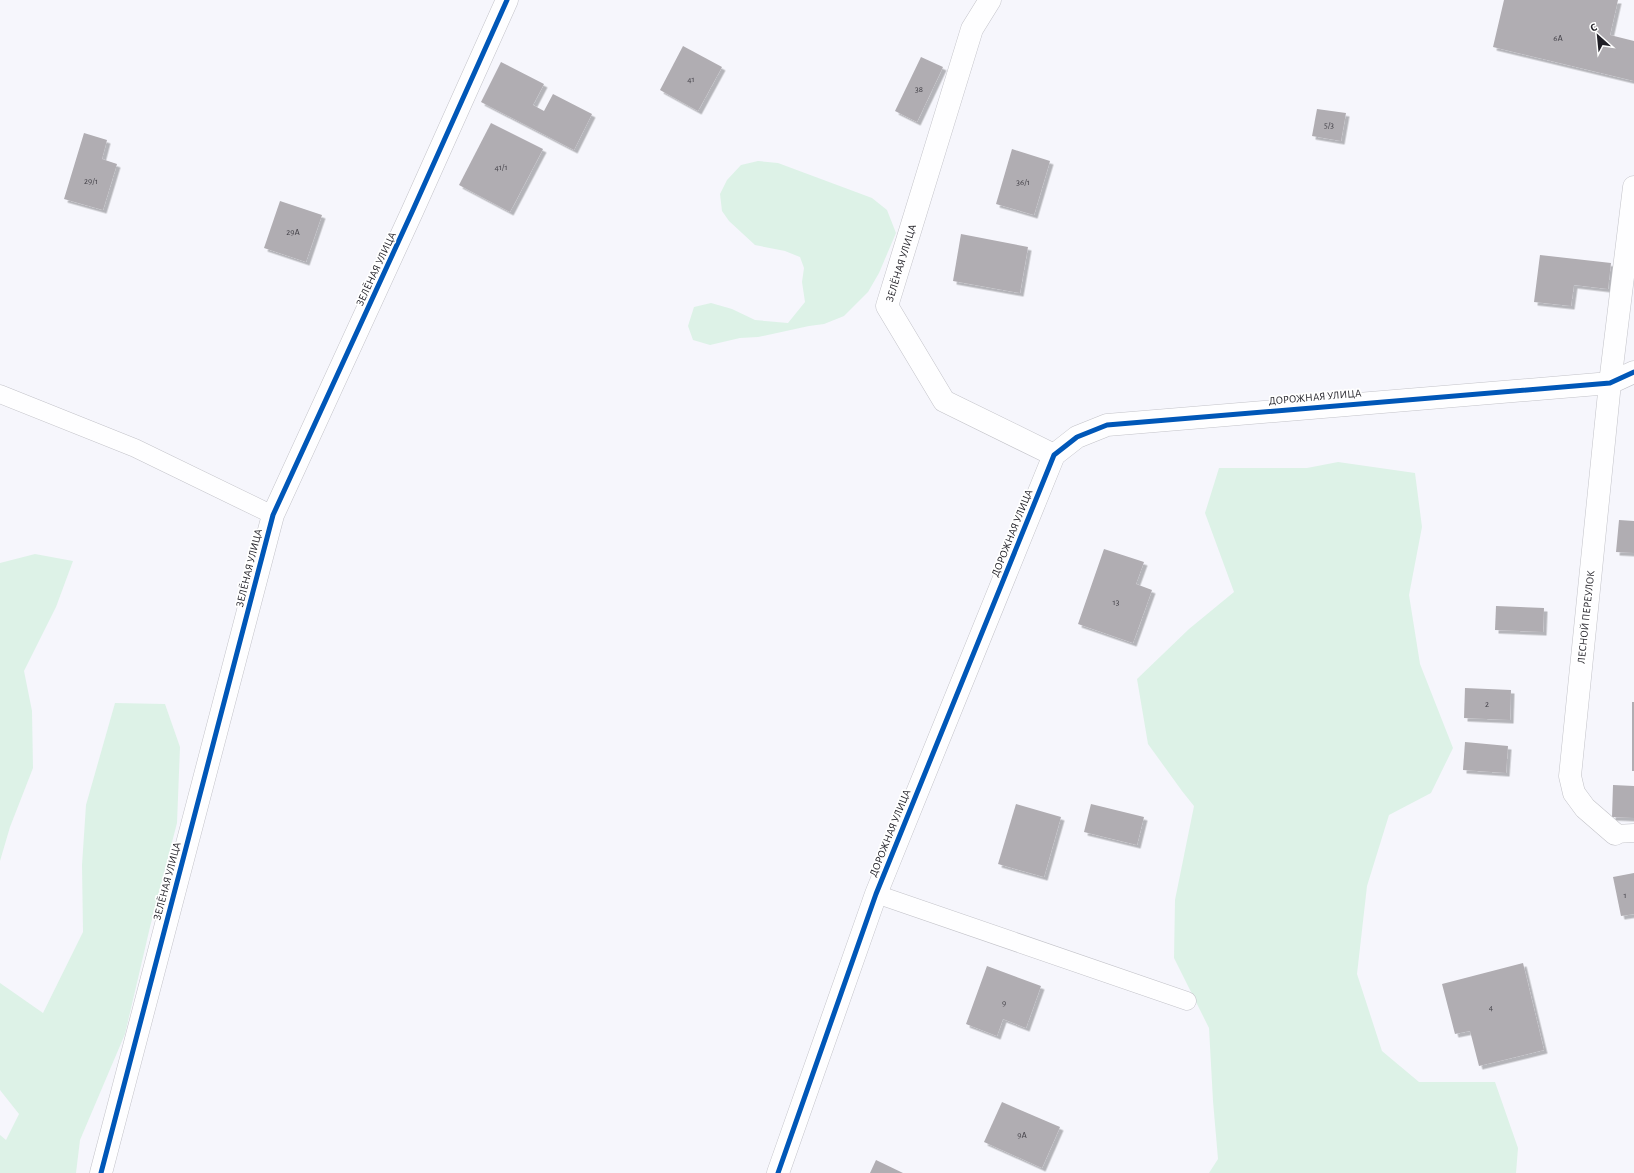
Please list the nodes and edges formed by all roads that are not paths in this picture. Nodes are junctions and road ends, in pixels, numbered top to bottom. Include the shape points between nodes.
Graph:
1 (507, 0) edge
2 (990, 0) edge
3 (1634, 187) edge
4 (1634, 372) edge
5 (1610, 383) junction
6 (0, 394) edge
7 (1054, 455) junction
8 (273, 515) junction
9 (1624, 833) edge
10 (876, 894) junction
11 (1187, 1001) dead end
12 (101, 1173) edge
13 (778, 1173) edge

1 - 8 street, ЗЕЛЁНАЯ УЛИЦА
2 - 7 street, ЗЕЛЁНАЯ УЛИЦА via 972,29 887,306 944,401
3 - 5 street, ЛЕСНОЙ ПЕРЕУЛОК
4 - 5 street, ДОРОЖНАЯ УЛИЦА
5 - 7 street, ДОРОЖНАЯ УЛИЦА via 1107,425 1077,436
5 - 9 street, ЛЕСНОЙ ПЕРЕУЛОК via 1570,776 1574,793 1585,808
6 - 8 lane via 135,448
7 - 10 street, ДОРОЖНАЯ УЛИЦА
8 - 12 street, ЗЕЛЁНАЯ УЛИЦА
10 - 11 lane
10 - 13 street, ДОРОЖНАЯ УЛИЦА

